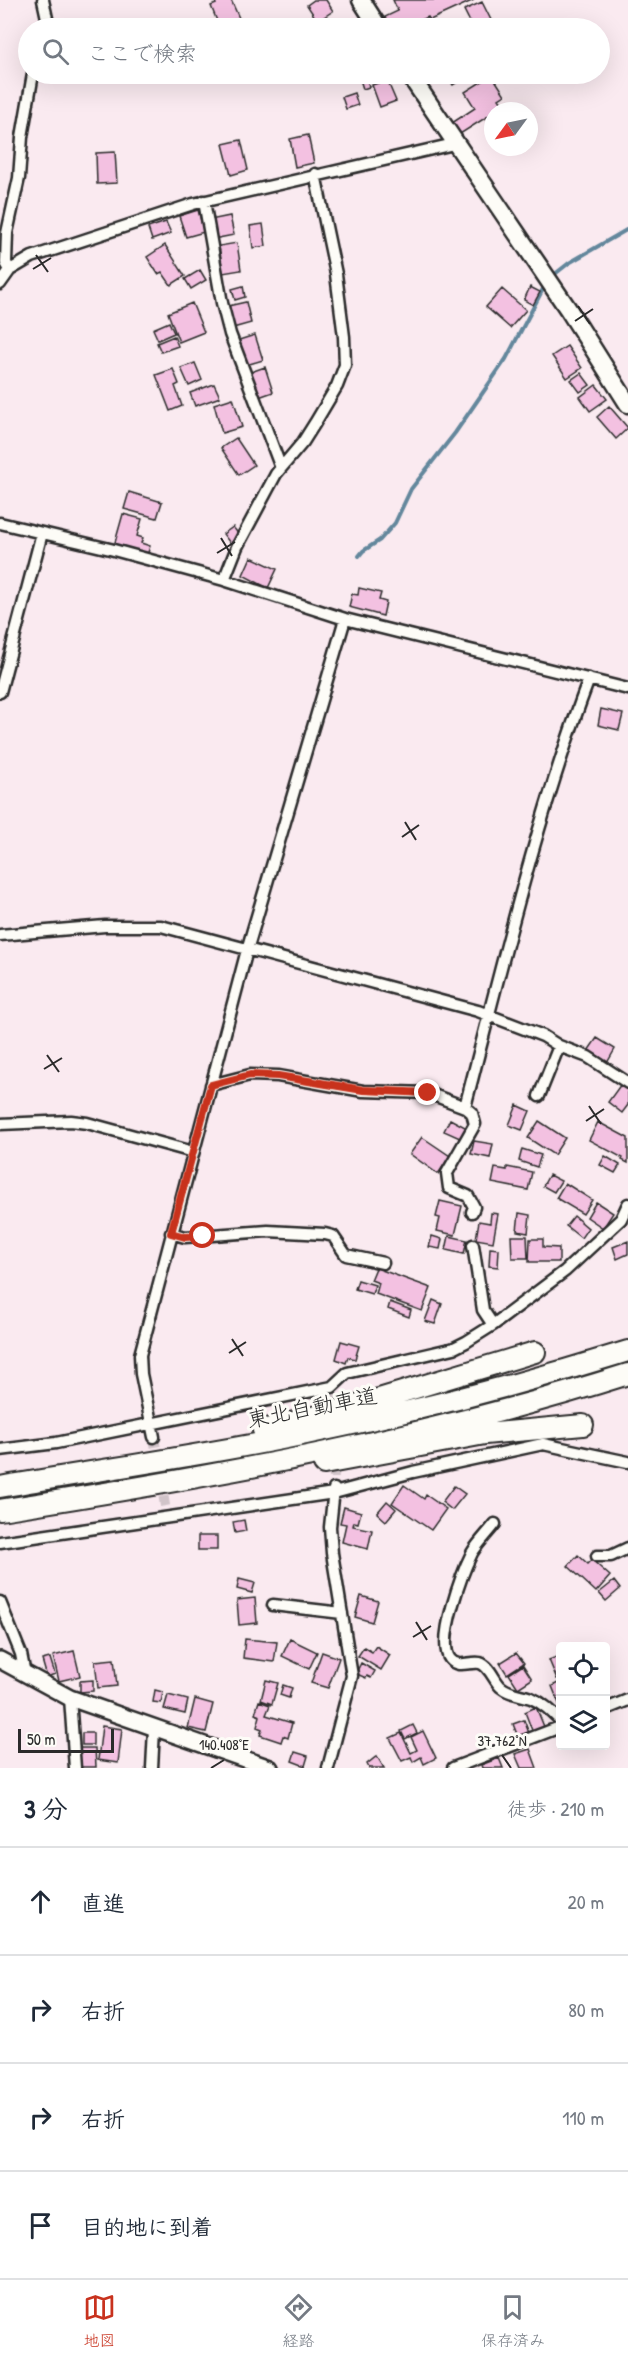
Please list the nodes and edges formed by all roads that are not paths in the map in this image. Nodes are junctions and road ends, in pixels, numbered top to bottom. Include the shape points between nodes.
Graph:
1 (43, 0) edge
2 (361, 0) edge
3 (47, 18) edge
4 (373, 18) edge
5 (31, 84) edge
6 (415, 84) edge
7 (454, 144) junction
8 (315, 174) junction
9 (204, 201) junction
10 (10, 270) junction
11 (0, 284) edge
12 (625, 392) edge
13 (281, 468) junction
14 (0, 523) edge
15 (42, 533) junction
16 (224, 580) junction
17 (345, 619) junction
18 (589, 679) junction
19 (628, 689) edge
20 (0, 692) edge
21 (0, 935) edge
22 (247, 950) junction
23 (489, 1015) junction
24 (559, 1046) junction
25 (628, 1083) edge
26 (211, 1085) junction
27 (539, 1096) dead end
28 (465, 1107) junction
29 (0, 1124) edge
30 (193, 1152) junction
31 (628, 1204) edge
32 (472, 1212) dead end
33 (625, 1219) edge
34 (171, 1233) junction
35 (473, 1245) dead end
36 (383, 1263) dead end
37 (494, 1325) junction
38 (628, 1351) edge
39 (535, 1352) dead end
40 (628, 1374) edge
41 (151, 1424) junction
42 (582, 1425) dead end
43 (154, 1437) tunnel mouth
44 (0, 1450) edge
45 (628, 1462) edge
46 (106, 1469) junction
47 (0, 1487) edge
48 (137, 1489) junction
49 (334, 1490) junction
50 (0, 1510) edge
51 (495, 1524) dead end
52 (0, 1542) edge
53 (628, 1548) edge
54 (597, 1556) dead end
55 (0, 1602) edge
56 (273, 1605) dead end
57 (342, 1613) junction
58 (0, 1660) edge
59 (25, 1674) junction
60 (70, 1698) junction
61 (628, 1700) edge
62 (610, 1707) edge
63 (556, 1716) edge
64 (154, 1729) junction
65 (556, 1729) edge
66 (470, 1764) edge
67 (75, 1768) edge
68 (152, 1768) edge
69 (270, 1768) edge
70 (328, 1768) edge
71 (453, 1768) edge

1 - 3 street
2 - 4 main road
5 - 10 street via 7,233 6,263
6 - 7 main road
7 - 8 street
7 - 12 main road
8 - 9 street
8 - 13 street via 336,274 345,365 315,423
9 - 10 street via 32,257
9 - 13 street via 230,334
10 - 11 street
13 - 16 street via 237,547
14 - 15 street
15 - 16 street
15 - 20 street
16 - 17 street
17 - 18 street
17 - 22 street
18 - 19 street
18 - 23 street via 546,810
21 - 22 street via 143,924
22 - 23 street
22 - 26 street
23 - 24 street
23 - 28 street
24 - 25 street via 588,1057
24 - 27 street
26 - 28 street via 250,1075 278,1076 363,1090 428,1093
26 - 30 street
28 - 32 street via 476,1125 447,1173 447,1182 449,1188 468,1197 474,1207
29 - 30 street via 87,1123
30 - 34 street
31 - 33 street
33 - 37 street
34 - 36 street via 185,1237 268,1231 325,1234 333,1236 346,1255
34 - 41 street via 140,1355
35 - 37 street via 483,1310
37 - 41 street via 454,1348 347,1373 333,1390
38 - 46 highway, 東北自動車道 via 561,1372 353,1424
39 - 46 highway via 359,1405
40 - 48 highway, 東北自動車道 via 477,1417
41 - 43 street
41 - 44 street
42 - 48 highway via 485,1434 258,1477
45 - 49 street via 543,1444
46 - 47 highway, 東北自動車道
48 - 50 highway, 東北自動車道
49 - 52 street
49 - 57 street via 330,1527
51 - 63 street via 472,1554 452,1604 447,1652 451,1660 460,1664 484,1665 511,1694 529,1698
53 - 54 street via 611,1556
55 - 59 street
56 - 57 street
57 - 70 street via 352,1676
58 - 59 street
59 - 60 street
60 - 64 street
60 - 67 street
61 - 62 street
64 - 68 street
64 - 69 street
65 - 66 street
66 - 71 street

